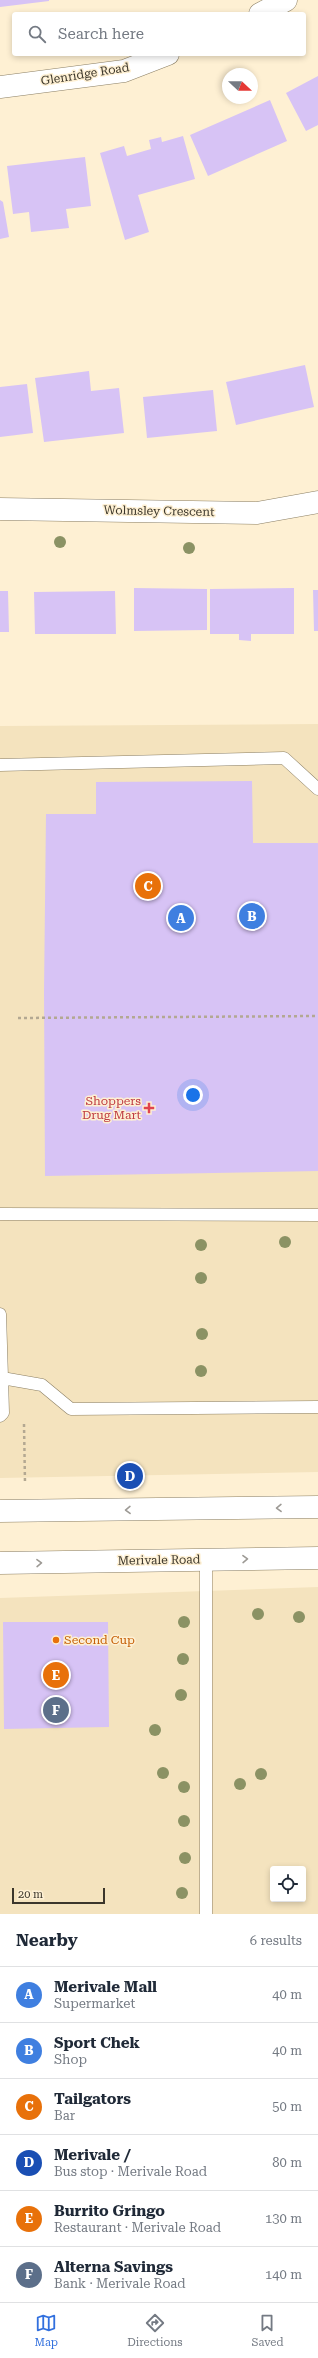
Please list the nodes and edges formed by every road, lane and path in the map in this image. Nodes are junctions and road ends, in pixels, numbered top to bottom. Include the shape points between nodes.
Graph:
1 (286, 0) edge
2 (264, 12) edge
3 (163, 56) edge
4 (0, 87) edge
5 (318, 502) edge
6 (0, 509) edge
7 (0, 765) edge
8 (318, 789) edge
9 (318, 1016) edge
10 (18, 1018) dead end
11 (0, 1214) edge
12 (318, 1215) edge
13 (0, 1314) edge
14 (2, 1378) junction
15 (24, 1381) junction
16 (318, 1407) edge
17 (0, 1416) edge
18 (25, 1487) dead end
19 (318, 1507) edge
20 (0, 1512) edge
21 (318, 1558) edge
22 (206, 1560) junction
23 (0, 1563) edge
24 (206, 1914) edge

1 - 2 main road
3 - 4 main road, Glenridge Road via 124,71
5 - 6 main road, Wolmsley Crescent via 257,513
7 - 8 lane via 284,758
9 - 10 path
11 - 12 lane
13 - 14 lane
14 - 15 lane
14 - 17 lane via 3,1413
15 - 16 lane via 42,1385 71,1408
15 - 18 path
19 -> 20 main road
22 -> 21 main road, Merivale Road
23 -> 22 main road, Merivale Road
22 - 24 lane

